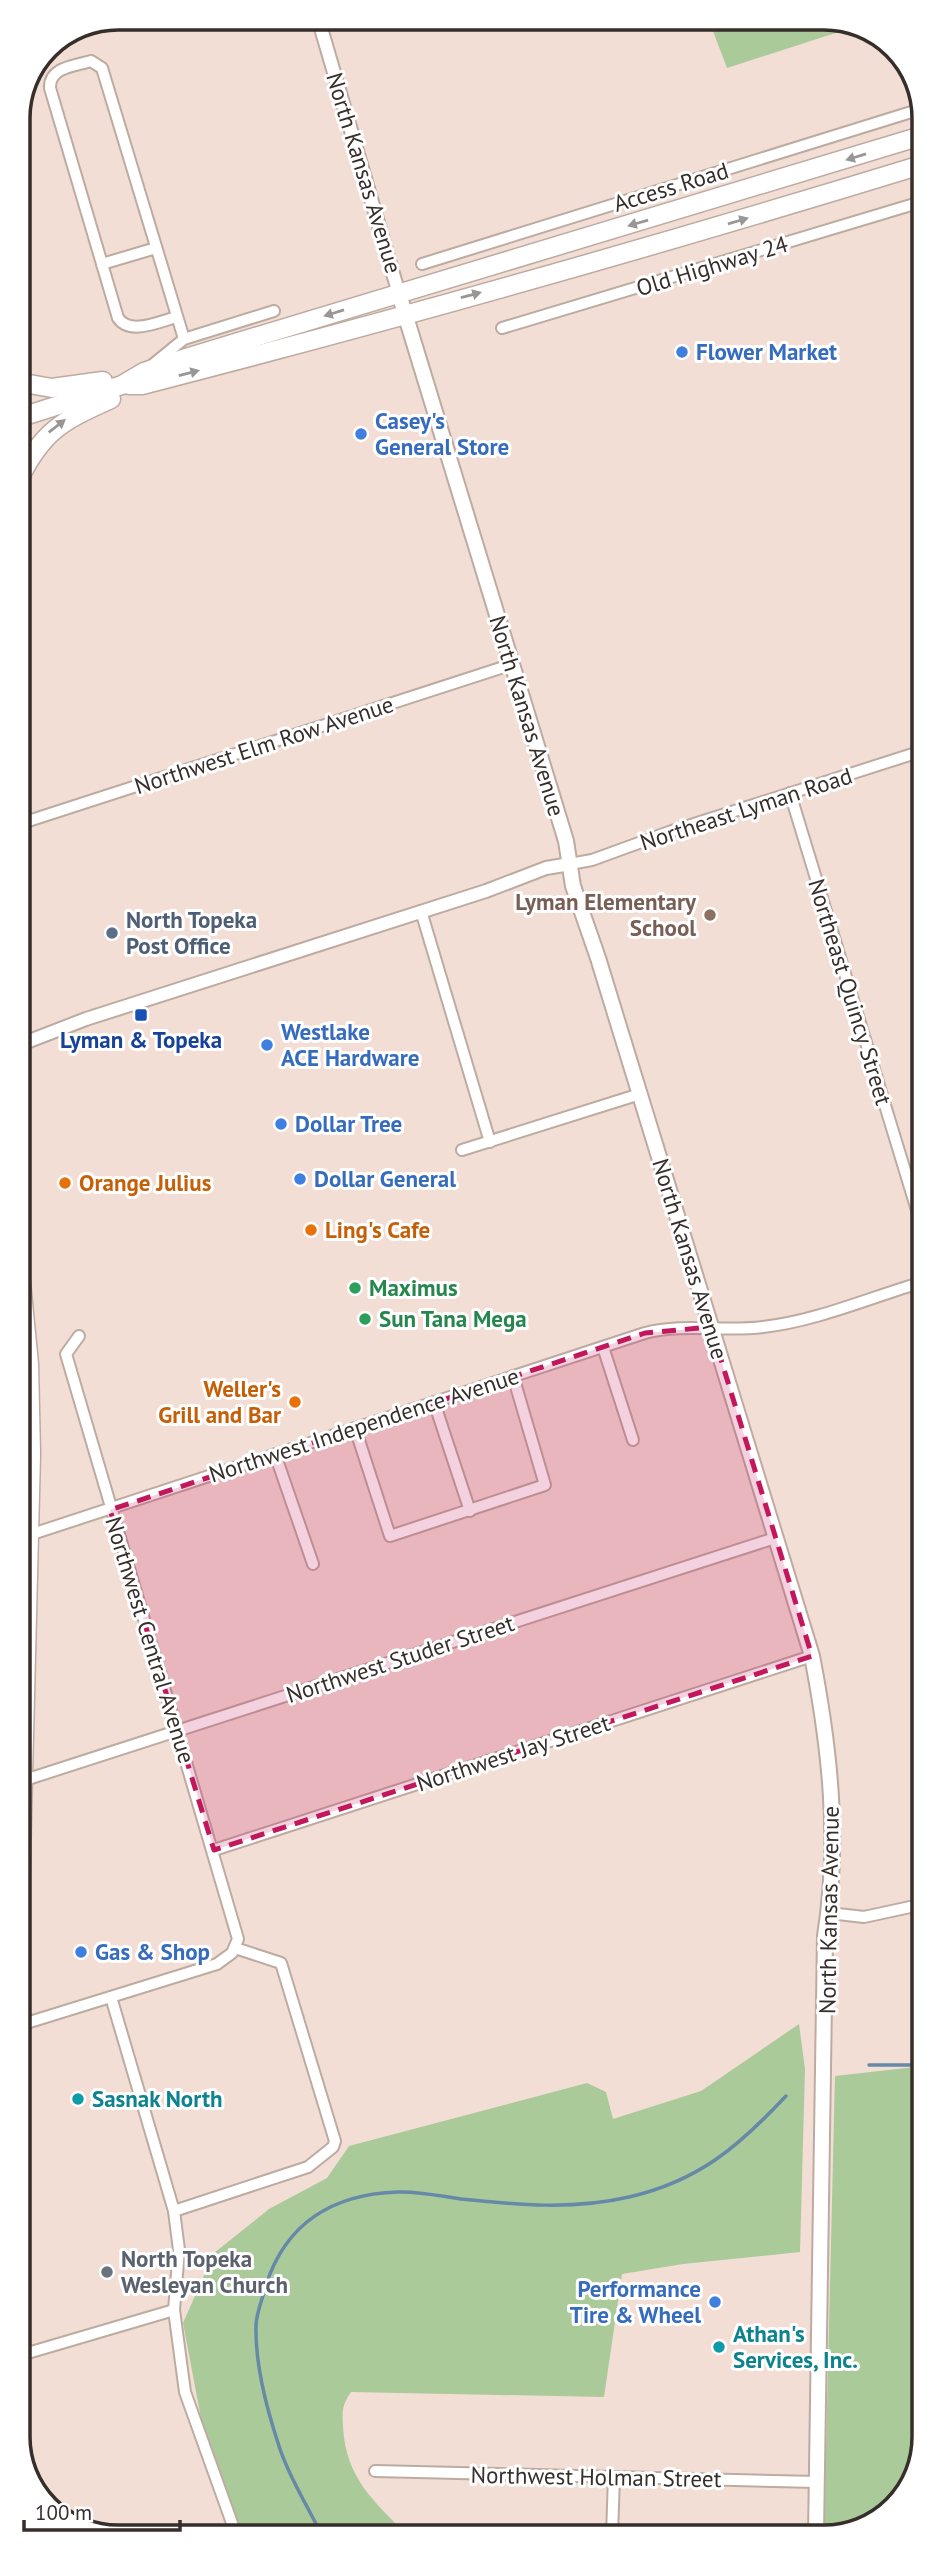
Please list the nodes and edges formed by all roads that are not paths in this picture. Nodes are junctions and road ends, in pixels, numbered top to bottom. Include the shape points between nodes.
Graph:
1 (322, 30) edge
2 (911, 112) edge
3 (912, 139) edge
4 (912, 168) edge
5 (912, 205) edge
6 (156, 248) junction
7 (102, 264) junction
8 (422, 264) dead end
9 (400, 294) junction
10 (274, 311) dead end
11 (406, 313) junction
12 (177, 317) junction
13 (502, 328) dead end
14 (184, 339) junction
15 (143, 379) junction
16 (30, 385) edge
17 (30, 414) edge
18 (30, 459) edge
19 (510, 666) junction
20 (912, 754) edge
21 (790, 793) junction
22 (30, 820) edge
23 (570, 864) junction
24 (421, 911) junction
25 (30, 1041) edge
26 (640, 1094) junction
27 (490, 1142) junction
28 (462, 1150) dead end
29 (912, 1194) edge
30 (912, 1285) edge
31 (711, 1327) junction
32 (79, 1336) dead end
33 (603, 1346) junction
34 (513, 1376) junction
35 (434, 1402) junction
36 (355, 1428) junction
37 (633, 1440) dead end
38 (275, 1454) junction
39 (110, 1510) junction
40 (470, 1511) junction
41 (30, 1534) edge
42 (775, 1538) junction
43 (313, 1564) dead end
44 (811, 1656) junction
45 (178, 1731) junction
46 (30, 1778) edge
47 (214, 1850) junction
48 (912, 1907) edge
49 (829, 1913) junction
50 (235, 1948) junction
51 (111, 1997) junction
52 (30, 2022) edge
53 (174, 2211) junction
54 (174, 2310) junction
55 (30, 2352) edge
56 (376, 2471) dead end
57 (614, 2477) junction
58 (817, 2482) junction
59 (233, 2525) edge
60 (612, 2525) edge
61 (816, 2525) edge

1 - 9 street, North Kansas Avenue
2 - 8 street, Access Road
3 -> 9 highway
11 -> 4 highway
5 - 13 street, Old Highway 24
6 - 7 street
6 - 7 street via 102,68 95,61 80,64 56,72 49,85
6 - 12 street
7 - 12 street via 123,325 134,327
9 - 11 main road, North Kansas Avenue
9 -> 15 highway
10 - 14 street
15 -> 11 highway
11 - 19 main road, North Kansas Avenue
12 - 14 street
14 - 15 street
15 - 16 highway via 70,388
15 - 17 highway
18 -> 15 highway via 55,426
19 - 22 street, Northwest Elm Row Avenue
19 - 23 main road, North Kansas Avenue
20 - 21 street, Northeast Lyman Road
21 - 23 street, Northeast Lyman Road
21 - 29 street, Northeast Quincy Street
23 - 24 street
23 - 26 main road, North Kansas Avenue via 573,886
24 - 25 street
24 - 27 street
26 - 27 street
26 - 31 main road, North Kansas Avenue
27 - 28 street
30 - 31 street, Northwest Independence Avenue via 784,1324
31 - 33 street, Northwest Independence Avenue via 659,1329
31 - 42 main road, North Kansas Avenue
32 - 39 street, Northwest Central Avenue via 66,1354
33 - 34 street, Northwest Independence Avenue
33 - 37 street
34 - 35 street, Northwest Independence Avenue
34 - 40 street via 545,1485
35 - 36 street, Northwest Independence Avenue
35 - 40 street
36 - 38 street, Northwest Independence Avenue
36 - 40 street via 390,1536
38 - 39 street, Northwest Independence Avenue
38 - 43 street
39 - 41 street, Northwest Independence Avenue
39 - 45 street, Northwest Central Avenue
42 - 44 main road, North Kansas Avenue
42 - 45 street, Northwest Studer Street
44 - 47 street, Northwest Jay Street
44 - 49 main road, North Kansas Avenue via 827,1741 834,1817
45 - 46 street, Northwest Studer Street
45 - 47 street, Northwest Central Avenue
47 - 50 street, Northwest Central Avenue via 238,1938
48 - 49 street via 864,1917
49 - 58 main road, North Kansas Avenue via 825,1936
50 - 51 street via 217,1964
50 - 53 street via 281,1964 335,2141 308,2167
51 - 52 street
51 - 53 street
53 - 54 street via 179,2250
54 - 55 street
54 - 59 street via 185,2392
56 - 57 street, Northwest Holman Street
57 - 58 street, Northwest Holman Street
57 - 60 street
58 - 61 main road, North Kansas Avenue

